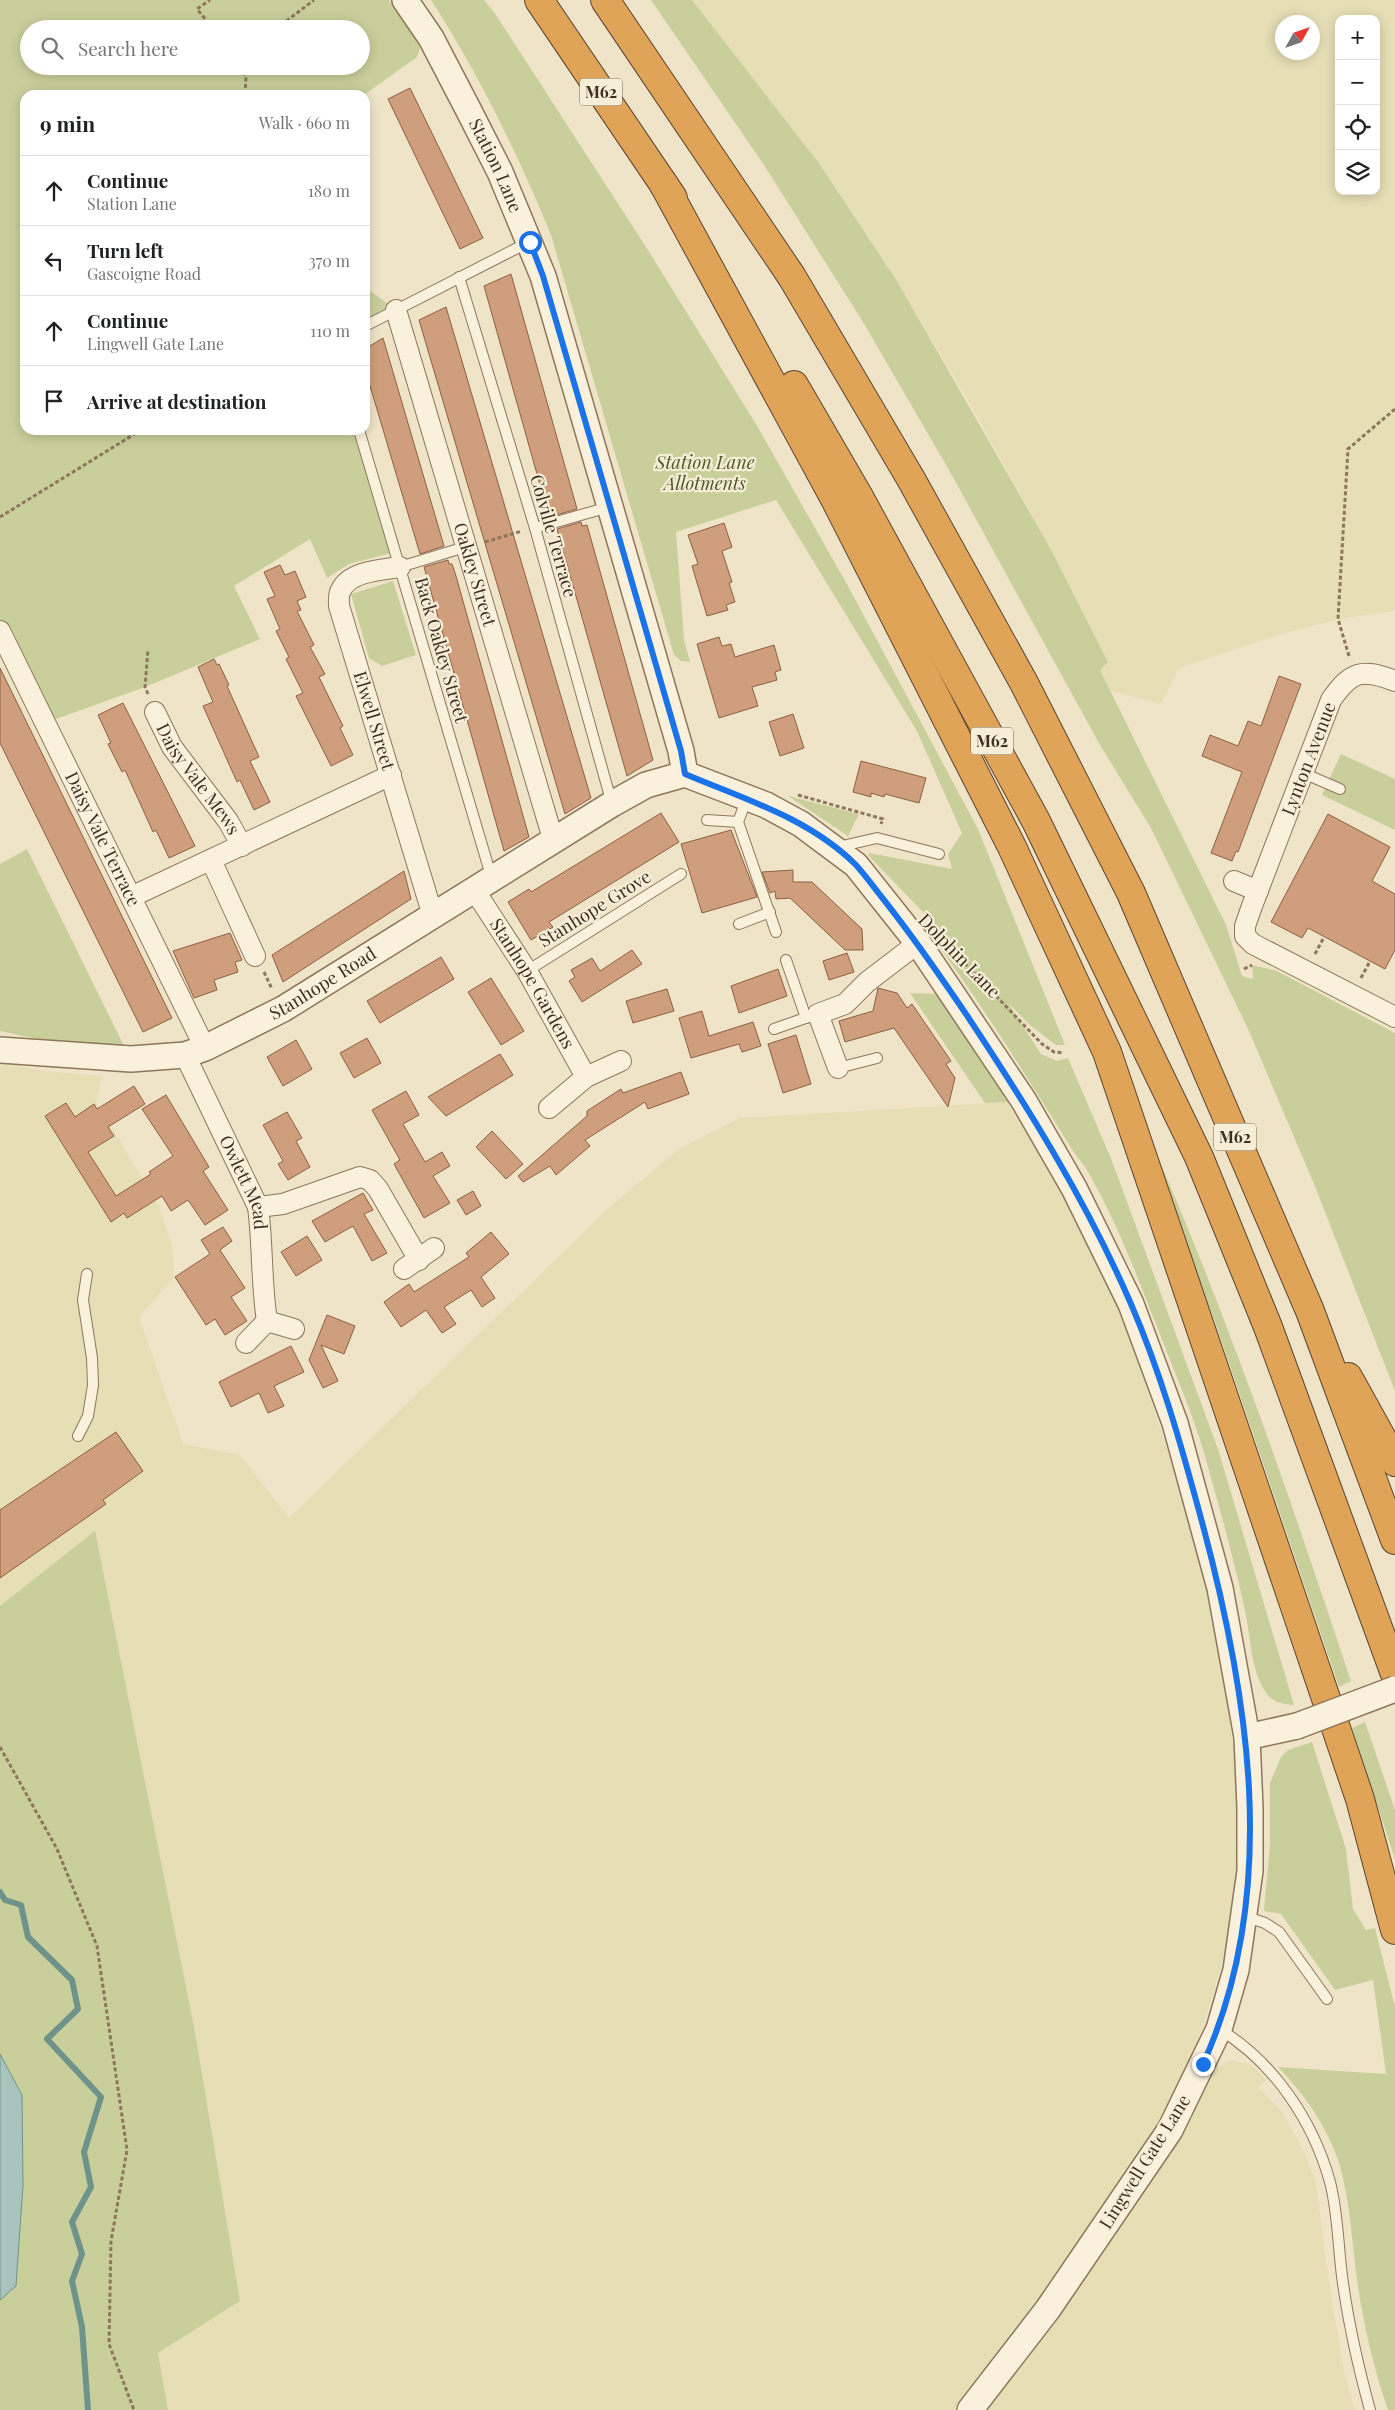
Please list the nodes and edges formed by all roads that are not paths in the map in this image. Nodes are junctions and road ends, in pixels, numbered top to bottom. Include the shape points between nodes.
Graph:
1 (405, 0) edge
2 (540, 0) edge
3 (605, 0) edge
4 (663, 183) junction
5 (530, 242) junction
6 (459, 277) junction
7 (396, 310) junction
8 (370, 323) edge
9 (360, 435) edge
10 (609, 506) junction
11 (535, 528) junction
12 (465, 547) junction
13 (400, 567) junction
14 (0, 631) edge
15 (1395, 681) edge
16 (156, 712) road end
17 (1303, 773) junction
18 (685, 774) junction
19 (391, 775) junction
20 (1340, 790) dead end
21 (747, 798) junction
22 (612, 804) junction
23 (707, 820) dead end
24 (738, 822) junction
25 (553, 839) junction
26 (242, 846) junction
27 (834, 847) junction
28 (938, 854) dead end
29 (211, 860) junction
30 (681, 874) dead end
31 (1234, 881) dead end
32 (484, 885) junction
33 (1258, 891) junction
34 (131, 898) junction
35 (770, 912) junction
36 (433, 916) junction
37 (739, 924) dead end
38 (776, 932) dead end
39 (918, 942) junction
40 (255, 956) road end
41 (786, 960) dead end
42 (527, 971) junction
43 (812, 1016) junction
44 (1395, 1017) edge
45 (774, 1029) dead end
46 (0, 1050) edge
47 (195, 1052) junction
48 (877, 1058) dead end
49 (621, 1060) dead end
50 (838, 1068) joint
51 (586, 1077) junction
52 (549, 1108) dead end
53 (258, 1207) junction
54 (419, 1259) dead end
55 (87, 1274) dead end
56 (1310, 1311) junction
57 (267, 1321) junction
58 (294, 1329) dead end
59 (246, 1342) dead end
60 (78, 1436) dead end
61 (1395, 1462) edge
62 (1395, 1540) edge
63 (1395, 1674) edge
64 (1395, 1689) edge
65 (1247, 1737) junction
66 (1243, 1916) junction
67 (1395, 1930) edge
68 (1327, 1999) dead end
69 (1219, 2029) junction
70 (970, 2410) edge
71 (1370, 2410) edge

1 - 5 street, Station Lane via 431,38 469,111
2 - 4 highway, M62
3 - 56 highway, M62 via 792,277 912,479 1024,682 1131,893
4 - 63 highway, M62 via 764,335 858,495 1036,821 1199,1157 1268,1327
4 - 67 highway via 840,508 1012,847 1107,1052 1360,1799
5 - 6 lane
5 - 10 street, Station Lane via 543,276
6 - 7 lane
6 - 11 lane, Colville Terrace
7 - 8 lane
7 - 12 street, Oakley Street
9 - 13 lane, Back Oakley Street
10 - 11 lane
10 - 18 street, Station Lane
11 - 22 lane, Colville Terrace
12 - 13 lane
12 - 25 street, Oakley Street
13 - 19 street, Elwell Street via 349,580 340,591 339,606
13 - 32 lane, Back Oakley Street
14 - 34 street, Daisy Vale Terrace
15 - 17 street, Lynton Avenue via 1372,673 1354,674 1343,682 1331,700
16 - 26 street, Daisy Vale Mews via 172,747 228,821
17 - 20 lane
17 - 33 street, Lynton Avenue
18 - 21 street, Lingwell Gate Lane
18 - 22 street, Stanhope Road via 646,785
19 - 26 street
19 - 36 street, Elwell Street
21 - 24 lane
21 - 27 street, Lingwell Gate Lane via 801,824
22 - 25 street, Stanhope Road
23 - 24 lane
24 - 35 lane
25 - 32 street, Stanhope Road
26 - 29 street
27 - 28 lane via 877,838
27 - 39 street, Lingwell Gate Lane via 856,865
29 - 34 street
29 - 40 street
30 - 42 lane, Stanhope Grove
31 - 33 street
32 - 36 street, Stanhope Road
32 - 42 street, Stanhope Gardens
33 - 44 street, Lynton Avenue via 1245,926 1245,936 1253,944
34 - 47 street, Daisy Vale Terrace
35 - 37 lane
35 - 38 lane
36 - 47 street, Stanhope Road via 283,1009
39 - 43 street via 844,1004
39 - 65 street, Lingwell Gate Lane via 1024,1101 1074,1188 1131,1304 1175,1423 1220,1588
41 - 43 lane
42 - 51 street, Stanhope Gardens
43 - 45 lane
43 - 50 street
46 - 47 street, Stanhope Road via 131,1059
47 - 53 street, Owlett Mead
48 - 50 lane
49 - 51 street
51 - 52 street
53 - 54 street via 283,1204 360,1177 370,1180
53 - 57 street, Owlett Mead
55 - 60 lane via 83,1300 93,1385 88,1416
56 - 61 highway
56 - 62 highway, M62
57 - 58 street
57 - 59 street
64 - 65 street, bridge via 1297,1726
65 - 66 street, Lingwell Gate Lane via 1250,1871
66 - 68 lane via 1265,1923 1279,1932
66 - 69 street, Lingwell Gate Lane via 1236,1970
69 - 70 street, Lingwell Gate Lane via 1170,2130 1048,2309
69 - 71 lane via 1238,2041 1280,2083 1300,2112 1318,2148 1330,2183 1352,2338

